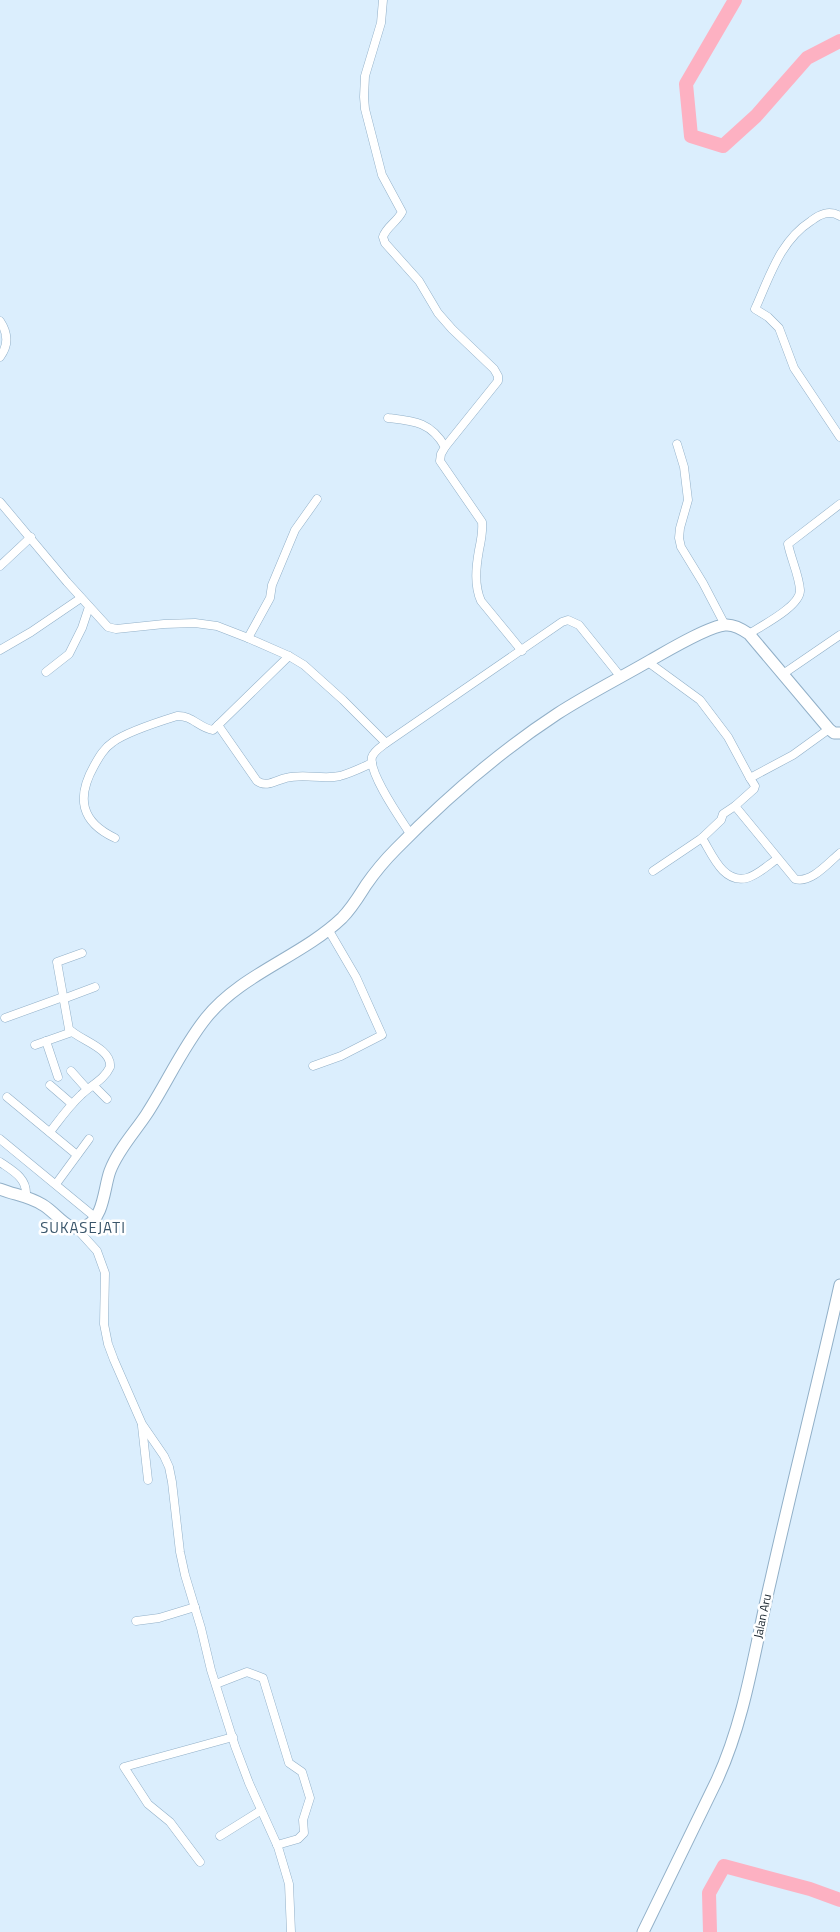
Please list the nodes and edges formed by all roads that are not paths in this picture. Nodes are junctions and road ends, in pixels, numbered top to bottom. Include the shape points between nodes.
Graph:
1 (383, 0) edge
2 (840, 216) edge
3 (0, 321) edge
4 (0, 357) edge
5 (388, 418) dead end
6 (840, 437) edge
7 (677, 444) dead end
8 (445, 447) junction
9 (317, 499) dead end
10 (0, 502) edge
11 (840, 504) edge
12 (31, 537) junction
13 (0, 566) edge
14 (81, 598) junction
15 (89, 607) junction
16 (725, 624) junction
17 (749, 634) junction
18 (840, 635) edge
19 (248, 638) junction
20 (0, 650) edge
21 (522, 651) junction
22 (289, 656) junction
23 (648, 662) junction
24 (46, 672) dead end
25 (783, 674) junction
26 (620, 676) junction
27 (218, 724) junction
28 (829, 729) junction
29 (840, 733) edge
30 (386, 743) junction
31 (372, 763) junction
32 (750, 778) junction
33 (735, 806) junction
34 (411, 835) junction
35 (115, 838) dead end
36 (702, 838) junction
37 (840, 853) edge
38 (777, 858) junction
39 (653, 871) dead end
40 (328, 929) junction
41 (82, 953) dead end
42 (95, 986) dead end
43 (63, 998) junction
44 (5, 1018) dead end
45 (72, 1032) junction
46 (46, 1041) junction
47 (35, 1045) dead end
48 (313, 1066) dead end
49 (71, 1071) dead end
50 (58, 1077) dead end
51 (50, 1084) dead end
52 (90, 1088) junction
53 (7, 1096) dead end
54 (107, 1099) dead end
55 (72, 1104) junction
56 (50, 1132) junction
57 (0, 1139) edge
58 (89, 1139) dead end
59 (77, 1155) junction
60 (0, 1162) edge
61 (56, 1184) junction
62 (0, 1189) edge
63 (26, 1195) junction
64 (96, 1218) junction
65 (77, 1228) junction
66 (840, 1285) edge
67 (142, 1424) junction
68 (148, 1480) dead end
69 (195, 1607) junction
70 (136, 1621) dead end
71 (216, 1684) junction
72 (233, 1737) junction
73 (260, 1811) junction
74 (220, 1836) dead end
75 (277, 1845) junction
76 (200, 1862) dead end
77 (291, 1932) edge
78 (643, 1932) edge

1 - 8 street via 381,23 365,76 364,97 382,175 402,212 385,231 384,240 419,281 438,313 498,376 498,381
2 - 6 street via 827,213 818,216 791,238 780,254 755,309 779,328 794,368
3 - 4 street via 7,335
5 - 8 street via 413,421 428,427 438,434
7 - 16 street via 688,500 680,528 681,546
8 - 21 street via 440,461 482,522 477,593 488,612
9 - 19 street via 295,530 272,585 270,598
10 - 12 street
11 - 17 street via 788,544 800,591 798,599
12 - 13 street
12 - 14 street
14 - 15 street
14 - 20 street
15 - 19 street via 112,629 195,623 217,626
15 - 24 street via 69,654
16 - 17 street
16 - 23 street
17 - 25 street
18 - 25 street
19 - 22 street
21 - 26 street via 568,620 579,625
21 - 30 street
22 - 27 street
22 - 30 street via 322,680
23 - 26 street
23 - 32 street via 700,700 728,737
25 - 28 street
26 - 34 street via 516,742 476,774
27 - 31 street via 261,784 296,776 339,776
27 - 35 street via 210,730 187,716 177,716 117,739 104,750 88,775 83,805 97,828
28 - 29 street
28 - 32 street via 793,755
30 - 31 street via 373,755
31 - 34 street via 387,798
32 - 33 street via 755,787
33 - 36 street via 723,814
33 - 38 street
34 - 40 street via 378,868 342,918
36 - 38 street via 719,867 738,879 756,874
36 - 39 street
37 - 38 street via 820,871 803,880 795,879
40 - 48 street via 356,977 382,1035
40 - 64 street via 229,994 205,1019 118,1155
41 - 43 street via 57,962
42 - 43 street
43 - 44 street
43 - 45 street
45 - 46 street
45 - 52 street via 89,1041 109,1059 108,1070
46 - 47 street
46 - 50 street
49 - 52 street
51 - 55 street
52 - 54 street
52 - 55 street
53 - 56 street
55 - 56 street
56 - 59 street
57 - 61 street
58 - 59 street
59 - 61 street
60 - 63 street via 22,1178
61 - 64 street
62 - 63 street
63 - 65 street via 70,1227
64 - 65 street via 88,1226
65 - 67 street via 102,1262 105,1273 104,1324 108,1344
66 - 78 street, Jalan Aru via 734,1736 721,1772
67 - 68 street
67 - 69 street via 169,1467 180,1552
69 - 70 street
69 - 71 street
71 - 72 street
71 - 75 street via 247,1672 263,1678 290,1763 302,1772 310,1798 303,1820 304,1833 298,1839
72 - 73 street
72 - 76 street via 124,1767 148,1804 170,1822
73 - 74 street
73 - 75 street
75 - 77 street via 289,1884

